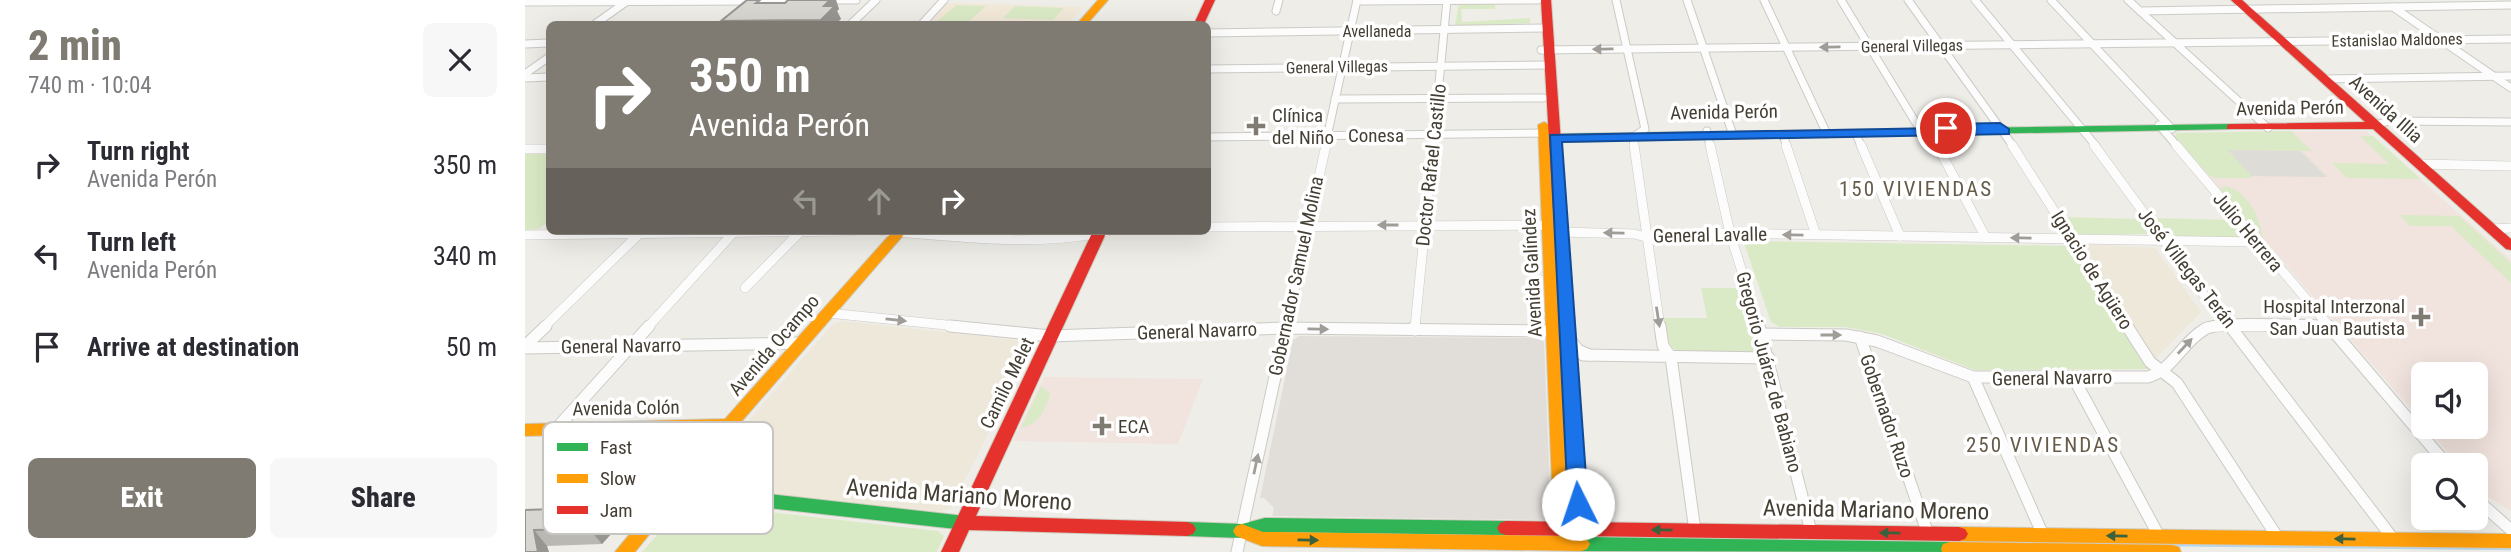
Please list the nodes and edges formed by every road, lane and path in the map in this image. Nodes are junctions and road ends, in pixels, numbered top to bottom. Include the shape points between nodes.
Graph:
1 (817, 0) edge
2 (856, 0) edge
3 (876, 0) edge
4 (944, 0) edge
5 (1103, 0) edge
6 (1210, 0) edge
7 (1279, 0) edge
8 (1357, 0) edge
9 (1447, 0) edge
10 (1538, 0) edge
11 (1546, 0) edge
12 (1616, 0) edge
13 (1687, 0) edge
14 (1764, 0) edge
15 (1841, 0) edge
16 (1909, 0) edge
17 (1975, 0) edge
18 (2051, 0) edge
19 (2128, 0) edge
20 (2384, 0) edge
21 (753, 1) edge
22 (804, 1) edge
23 (525, 2) edge
24 (627, 2) edge
25 (2241, 4) edge
26 (2511, 5) edge
27 (2392, 6) junction
28 (743, 9) edge
29 (1276, 11) dead end
30 (2140, 11) junction
31 (599, 21) edge
32 (854, 21) edge
33 (925, 21) edge
34 (1085, 21) edge
35 (1200, 21) edge
36 (1544, 28) junction
37 (1444, 30) junction
38 (1350, 31) junction
39 (1211, 33) edge
40 (2511, 39) edge
41 (2441, 40) junction
42 (2283, 42) junction
43 (546, 43) edge
44 (525, 44) edge
45 (2176, 44) junction
46 (2013, 45) junction
47 (2094, 45) junction
48 (1942, 46) junction
49 (1869, 47) junction
50 (1704, 48) junction
51 (1787, 48) junction
52 (1627, 49) junction
53 (1545, 57) junction
54 (546, 59) edge
55 (1441, 66) junction
56 (1342, 67) junction
57 (1211, 69) edge
58 (525, 76) edge
59 (2494, 76) junction
60 (2511, 76) edge
61 (546, 77) edge
62 (2324, 79) junction
63 (2511, 88) edge
64 (1439, 98) junction
65 (1543, 98) junction
66 (1335, 99) junction
67 (2511, 122) edge
68 (2375, 125) junction
69 (2266, 126) junction
70 (2166, 127) junction
71 (2082, 128) junction
72 (2002, 129) junction
73 (1925, 130) junction
74 (1826, 132) junction
75 (1707, 133) junction
76 (1732, 133) junction
77 (1551, 134) junction
78 (1636, 134) junction
79 (1856, 134) junction
80 (1436, 135) junction
81 (1783, 135) junction
82 (1326, 136) junction
83 (1211, 137) edge
84 (525, 149) edge
85 (546, 149) edge
86 (2420, 164) junction
87 (2511, 166) edge
88 (1307, 225) junction
89 (1425, 225) junction
90 (1211, 227) edge
91 (2511, 228) edge
92 (1555, 229) junction
93 (2492, 229) junction
94 (546, 231) edge
95 (1730, 233) junction
96 (525, 235) edge
97 (541, 235) junction
98 (546, 235) edge
99 (638, 235) edge
100 (731, 235) edge
101 (797, 235) edge
102 (897, 235) edge
103 (946, 235) edge
104 (1046, 235) edge
105 (1100, 235) edge
106 (1816, 235) junction
107 (1645, 236) junction
108 (1901, 236) junction
109 (1986, 238) junction
110 (2073, 239) junction
111 (2162, 240) junction
112 (2257, 242) junction
113 (2511, 246) edge
114 (744, 288) dead end
115 (828, 313) junction
116 (2229, 325) junction
117 (2329, 326) junction
118 (1285, 328) junction
119 (1415, 330) junction
120 (1560, 331) junction
121 (1762, 334) junction
122 (1050, 336) junction
123 (1860, 337) junction
124 (802, 343) junction
125 (633, 345) junction
126 (525, 347) edge
127 (1568, 355) junction
128 (1589, 355) junction
129 (1671, 357) junction
130 (1769, 358) junction
131 (2162, 371) junction
132 (1973, 377) junction
133 (2073, 377) junction
134 (562, 422) edge
135 (732, 422) edge
136 (543, 429) edge
137 (525, 430) edge
138 (2437, 453) edge
139 (773, 502) edge
140 (2488, 510) edge
141 (965, 523) junction
142 (1580, 529) junction
143 (2511, 530) edge
144 (1242, 531) junction
145 (1696, 531) junction
146 (1811, 532) junction
147 (640, 534) edge
148 (1928, 534) junction
149 (2043, 535) junction
150 (2159, 536) junction
151 (2278, 538) junction
152 (2394, 540) junction
153 (2511, 541) edge
154 (1563, 542) edge
155 (1883, 550) edge
156 (624, 552) edge
157 (950, 552) edge
158 (1237, 552) edge
159 (2172, 552) edge

1 - 2 street
3 - 32 street
4 - 33 street
5 - 34 main road
6 - 35 main road
7 - 29 street
8 - 9 street
8 - 38 street, Gobernador Samuel Molina
9 - 10 street
9 - 37 street, Doctor Rafael Castillo
10 - 36 main road, Avenida Galíndez
11 - 36 main road, Avenida Galíndez
12 - 52 street
13 - 50 street
14 - 51 street
15 - 49 street
16 - 48 street, Ignacio de Agüero
17 - 46 street, José Villegas Terán
18 - 47 street, Julio Herrera
19 - 30 street
20 - 27 street
21 - 22 street
21 - 24 street
21 - 28 street
23 - 24 street
24 - 31 street
25 - 27 street
25 - 30 street
25 - 42 main road, Avenida Illia
26 - 27 street
27 - 41 street
30 - 45 street
36 - 37 street, Avellaneda
36 - 53 main road, Avenida Galíndez
37 - 38 street, Avellaneda
37 - 55 street, Doctor Rafael Castillo
38 - 39 street, Avellaneda
38 - 56 street, Gobernador Samuel Molina
40 - 41 street, Estanislao Maldones
41 - 42 street, Estanislao Maldones
41 - 59 street
42 - 45 street, General Villegas
42 - 62 main road, Avenida Illia
43 - 44 street
45 - 47 street, General Villegas
45 - 69 street
46 - 47 street, General Villegas
46 - 48 street, General Villegas
46 - 71 street, José Villegas Terán
47 - 70 street, Julio Herrera
48 - 49 street, General Villegas
48 - 72 street, Ignacio de Agüero
49 -> 51 street, General Villegas
49 - 73 street
50 - 51 street, General Villegas
50 - 52 street, General Villegas
50 - 76 street
51 - 74 street
52 -> 53 street, General Villegas
52 - 78 street via 1645,129
53 - 55 street, General Villegas
53 - 65 main road, Avenida Galíndez
53 - 77 main road, Avenida Galíndez
54 - 58 street
55 - 56 street, General Villegas
55 - 64 street, Doctor Rafael Castillo
56 - 57 street, General Villegas
56 - 66 street, Gobernador Samuel Molina
58 - 61 street
59 - 60 street
59 - 62 street
59 - 63 street
62 - 68 main road, Avenida Illia
64 - 65 street
64 - 66 street
64 - 80 street, Doctor Rafael Castillo
65 - 77 main road, Avenida Galíndez
66 - 82 street, Gobernador Samuel Molina
67 - 68 street via 2389,121
68 - 69 main road, Avenida Perón
68 - 86 main road, Avenida Illia
69 - 70 main road, Avenida Perón
70 - 71 main road, Avenida Perón
70 - 112 street, Julio Herrera
71 - 72 main road, Avenida Perón
71 - 111 street, José Villegas Terán
72 - 73 main road, Avenida Perón
72 - 110 street, Ignacio de Agüero
73 - 74 main road, Avenida Perón
73 - 79 main road, Avenida Perón
73 - 109 street
74 - 76 main road, Avenida Perón
74 - 79 main road, Avenida Perón
74 - 81 main road, Avenida Perón
75 - 76 main road, Avenida Perón
75 - 78 main road, Avenida Perón
75 - 95 street, Gregorio Juárez de Babiano
76 - 81 main road, Avenida Perón
77 - 78 main road, Avenida Perón
77 - 80 street, Conesa
77 - 92 main road, Avenida Galíndez
78 - 107 street
79 - 108 street
80 - 82 street, Conesa
80 - 89 street, Doctor Rafael Castillo
81 - 106 street
82 - 83 street, Conesa
82 - 88 street, Gobernador Samuel Molina
84 - 85 street
86 - 87 street
86 - 93 main road, Avenida Illia
89 -> 88 street, General Lavalle
88 - 90 street, General Lavalle
88 - 118 street, Gobernador Samuel Molina
89 - 92 street, General Lavalle
89 - 119 street, Doctor Rafael Castillo
91 - 93 street
107 -> 92 street, General Lavalle
92 - 120 main road, Avenida Galíndez
93 - 113 main road, Avenida Illia
94 - 97 street
106 -> 95 street, General Lavalle
95 - 107 street, General Lavalle via 1688,239
95 - 121 street, Gregorio Juárez de Babiano
96 - 97 street
97 - 98 street
99 - 126 street
100 - 125 street
101 - 114 street
102 - 115 main road, Avenida Ocampo
103 - 104 street
105 - 122 main road, Camilo Melet
106 - 108 street, General Lavalle
107 -> 129 street via 1663,346
108 - 109 street, General Lavalle
110 -> 109 street, General Lavalle
110 - 111 street, General Lavalle
110 - 131 street, Ignacio de Agüero via 2150,362
111 - 112 street, General Lavalle
111 - 116 street, José Villegas Terán
112 - 117 street, Julio Herrera
115 -> 122 street, General Navarro
115 - 124 main road, Avenida Ocampo
116 - 117 street
131 -> 116 street via 2200,330
116 - 152 street, José Villegas Terán
117 - 138 street, Julio Herrera
118 -> 119 street, General Navarro
118 - 122 street, General Navarro
144 -> 118 street, Gobernador Samuel Molina
119 - 120 street, General Navarro
120 - 127 main road, Avenida Galíndez
120 - 128 street
120 - 154 main road, Avenida Galíndez
121 -> 123 street, General Navarro
121 - 130 street, Gregorio Juárez de Babiano
122 - 141 main road, Camilo Melet
123 - 132 street, General Navarro
123 - 148 street, Gobernador Ruzo
124 - 125 street, General Navarro
124 - 135 main road, Avenida Ocampo
125 - 126 street, General Navarro
125 - 134 street
127 - 128 street
127 - 142 main road, Avenida Galíndez
128 - 129 street
129 - 130 street
129 - 145 street
130 - 146 street, Gregorio Juárez de Babiano
131 - 133 street, General Navarro via 2148,377
131 - 151 street, Ignacio de Agüero via 2177,383
132 - 133 street, General Navarro
132 - 149 street
133 - 150 street
136 - 137 main road, Avenida Colón
139 - 141 main road, Avenida Mariano Moreno
140 - 143 street
141 - 144 main road, Avenida Mariano Moreno
141 - 157 main road, Camilo Melet
145 -> 142 main road, Avenida Mariano Moreno
142 - 154 main road
144 - 154 main road, Avenida Mariano Moreno via 1262,539
144 - 158 street, Gobernador Samuel Molina
145 - 146 main road, Avenida Mariano Moreno
148 -> 146 main road, Avenida Mariano Moreno
147 - 156 main road, Avenida Ocampo
148 - 149 main road, Avenida Mariano Moreno
150 -> 149 main road, Avenida Mariano Moreno
150 - 151 main road, Avenida Mariano Moreno
152 -> 151 main road, Avenida Mariano Moreno
152 - 153 main road, Avenida Mariano Moreno
154 - 155 main road, Avenida Mariano Moreno
155 - 159 main road, Avenida Mariano Moreno

